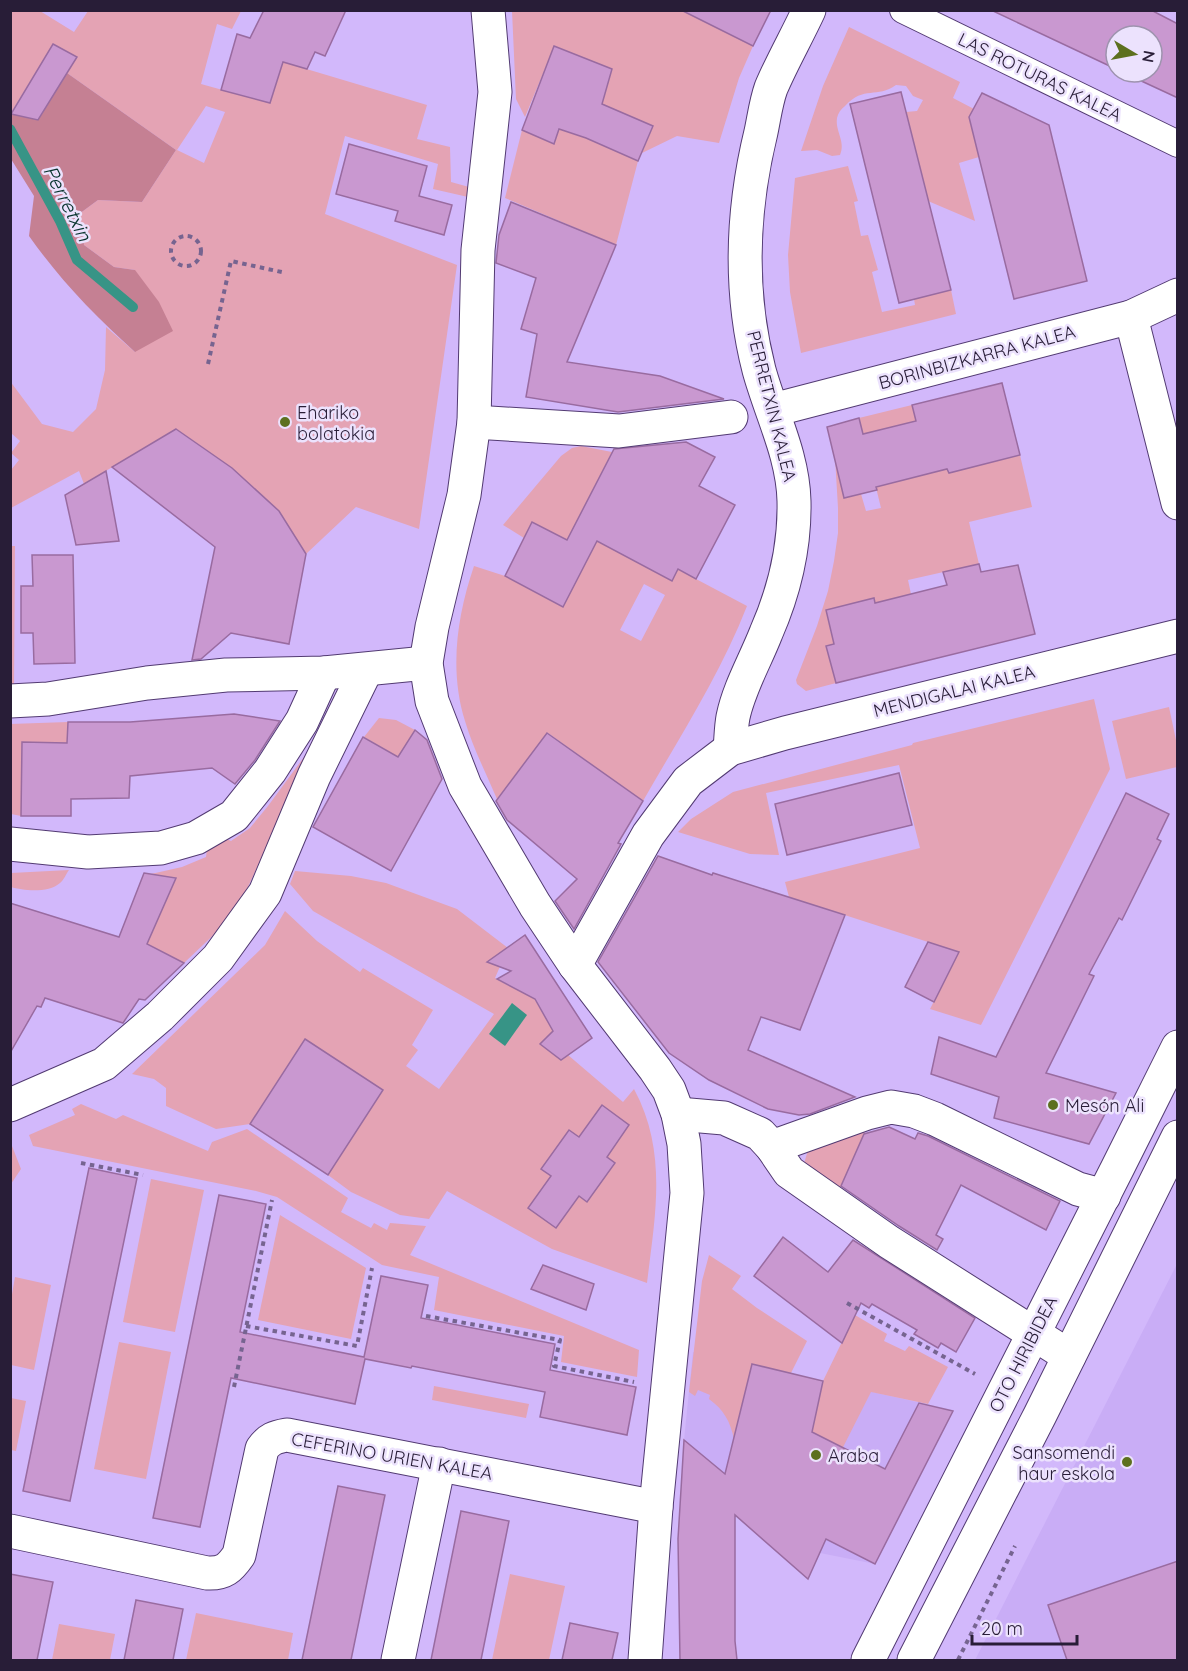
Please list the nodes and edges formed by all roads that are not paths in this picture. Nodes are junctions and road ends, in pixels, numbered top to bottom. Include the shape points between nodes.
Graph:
1 (488, 10) edge
2 (809, 10) edge
3 (903, 10) edge
4 (1178, 144) edge
5 (1178, 295) edge
6 (1131, 317) junction
7 (773, 410) junction
8 (731, 417) dead end
9 (474, 423) junction
10 (1178, 503) edge
11 (1178, 636) edge
12 (426, 663) junction
13 (366, 670) junction
14 (324, 673) junction
15 (10, 701) edge
16 (730, 749) junction
17 (10, 844) edge
18 (575, 965) junction
19 (1178, 1047) edge
20 (10, 1105) edge
21 (678, 1114) junction
22 (1178, 1137) edge
23 (772, 1147) junction
24 (1104, 1196) junction
25 (1033, 1334) junction
26 (1069, 1356) junction
27 (439, 1464) junction
28 (656, 1506) junction
29 (10, 1531) edge
30 (398, 1660) edge
31 (645, 1660) edge
32 (868, 1660) edge
33 (914, 1660) edge

1 - 9 street via 495,92 478,250
2 - 7 street, PERRETXIN KALEA via 771,90 746,218 745,287 759,368
3 - 4 street, LAS ROTURAS KALEA
5 - 6 street, BORINBIZKARRA KALEA
6 - 7 street, BORINBIZKARRA KALEA
6 - 10 street
7 - 16 street, PERRETXIN KALEA via 785,444 794,500 791,543 783,588 733,718
8 - 9 street via 619,431
9 - 12 street via 461,512
11 - 16 street, MENDIGALAI KALEA
12 - 13 street
12 - 18 street via 432,701 465,786
13 - 14 street
13 - 20 street via 314,776 265,893 218,958 104,1064
14 - 15 street via 226,675
14 - 17 street via 302,722 270,771 234,816 196,838 161,848 88,852
16 - 18 street via 688,781 648,835
18 - 21 street via 656,1069
19 - 24 street, OTO HIRIBIDEA
21 - 23 street via 724,1118 760,1134
21 - 28 street via 687,1193
22 - 26 street
23 - 24 street via 891,1107 935,1119 1078,1189
23 - 25 street via 789,1172 889,1242
24 - 25 street, OTO HIRIBIDEA
25 - 26 street
25 - 32 street, OTO HIRIBIDEA
26 - 33 street
27 - 28 street, CEFERINO URIEN KALEA
27 - 29 street, CEFERINO URIEN KALEA via 287,1435 276,1437 262,1449 239,1555 232,1565 218,1573
27 - 30 street
28 - 31 street

